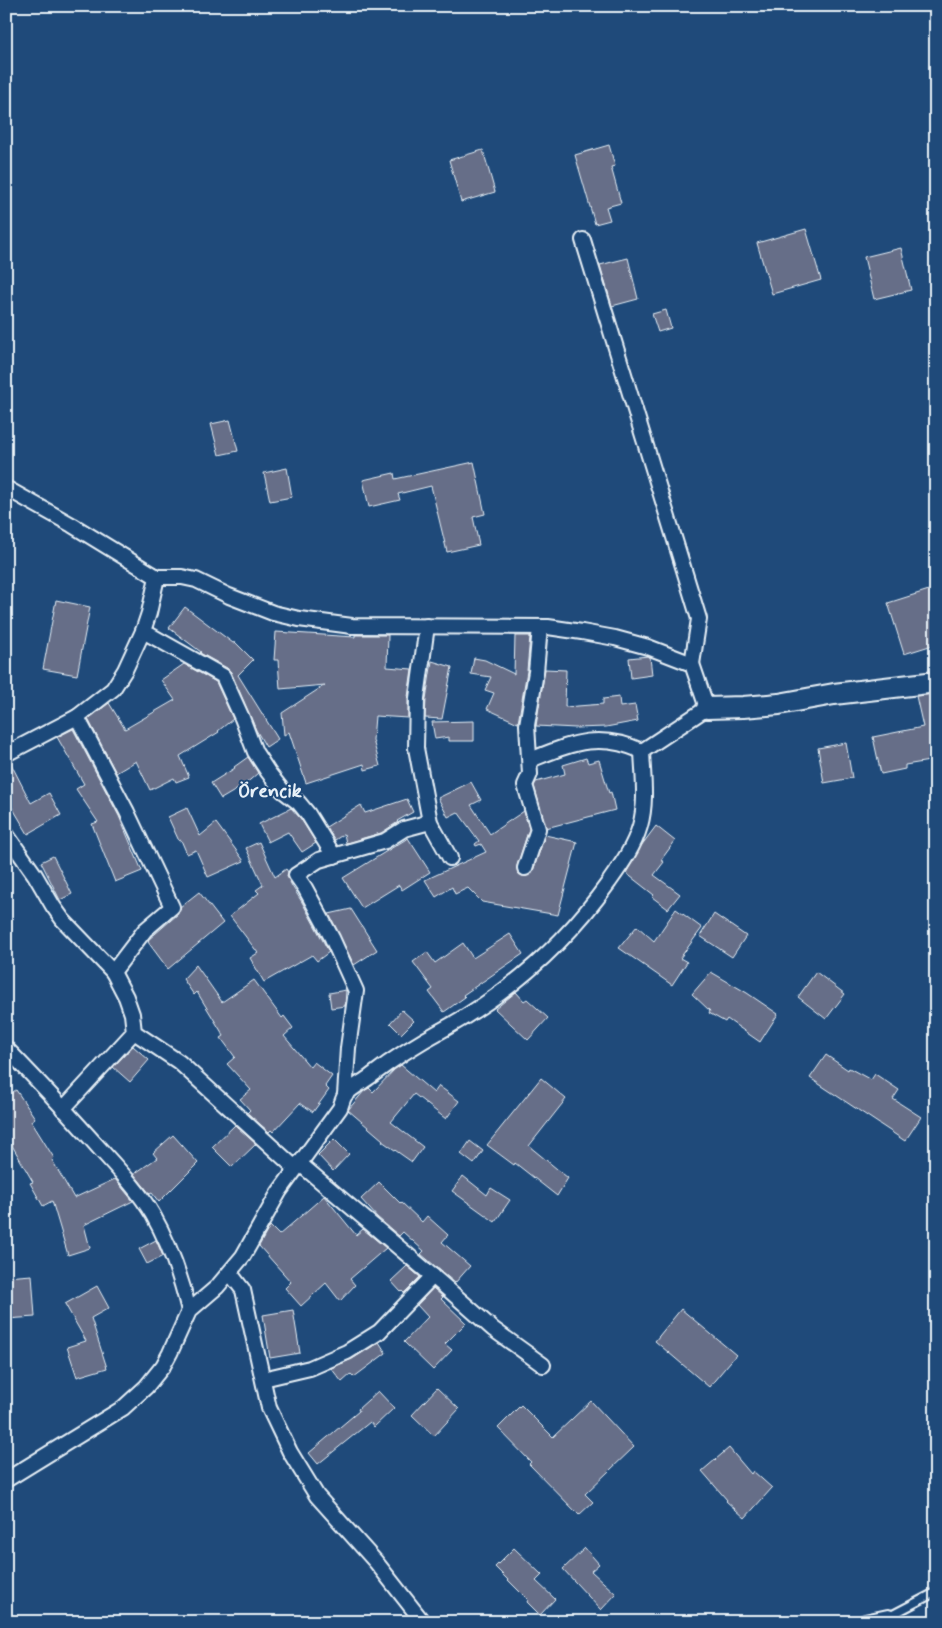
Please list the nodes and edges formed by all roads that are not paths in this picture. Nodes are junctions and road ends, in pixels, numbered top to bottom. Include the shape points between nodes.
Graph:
1 (583, 240) dead end
2 (6, 488) edge
3 (156, 577) junction
4 (428, 626) junction
5 (540, 627) junction
6 (143, 631) junction
7 (692, 664) junction
8 (936, 682) edge
9 (707, 708) junction
10 (77, 717) junction
11 (642, 751) junction
12 (6, 754) edge
13 (530, 760) junction
14 (430, 822) junction
15 (6, 834) edge
16 (334, 856) junction
17 (450, 858) dead end
18 (526, 868) dead end
19 (113, 972) junction
20 (134, 1032) junction
21 (6, 1048) edge
22 (345, 1095) junction
23 (64, 1108) junction
24 (297, 1166) junction
25 (230, 1273) junction
26 (433, 1276) junction
27 (189, 1311) junction
28 (542, 1365) dead end
29 (263, 1378) junction
30 (6, 1480) edge
31 (936, 1592) edge
32 (895, 1620) edge
33 (423, 1622) edge
34 (865, 1622) edge

1 - 7 street via 699,619
2 - 3 street
3 - 4 street via 196,580 251,605 299,619 352,626
3 - 6 street
4 - 5 street
4 - 14 street via 417,698 416,748
5 - 7 street via 615,638
5 - 13 street via 527,725
6 - 10 street via 113,689
6 - 16 street via 223,676 255,752 282,790 308,814
7 - 9 street
8 - 9 street via 779,704
9 - 11 street
10 - 12 street
10 - 19 street via 172,907 145,930
11 - 13 street via 615,741 590,740
11 - 22 street via 643,812 635,840 604,889 567,935 522,978 398,1056
13 - 18 street via 530,774 524,785 538,829
14 - 16 street via 404,829 385,841
14 - 17 street
15 - 19 street via 63,920
16 - 22 street via 319,860 296,875 332,938 356,991
19 - 20 street via 132,1014
20 - 23 street
20 - 24 street via 179,1062
21 - 23 street
22 - 24 street via 340,1108
23 - 27 street via 153,1214 173,1257
24 - 25 street
24 - 26 street
25 - 27 street
25 - 29 street via 243,1290
26 - 28 street via 492,1329
26 - 29 street via 379,1332 347,1352 310,1368
27 - 30 street via 163,1366 135,1398
29 - 33 street via 269,1408 290,1452 317,1496 376,1562
31 - 32 lane
32 - 34 street

